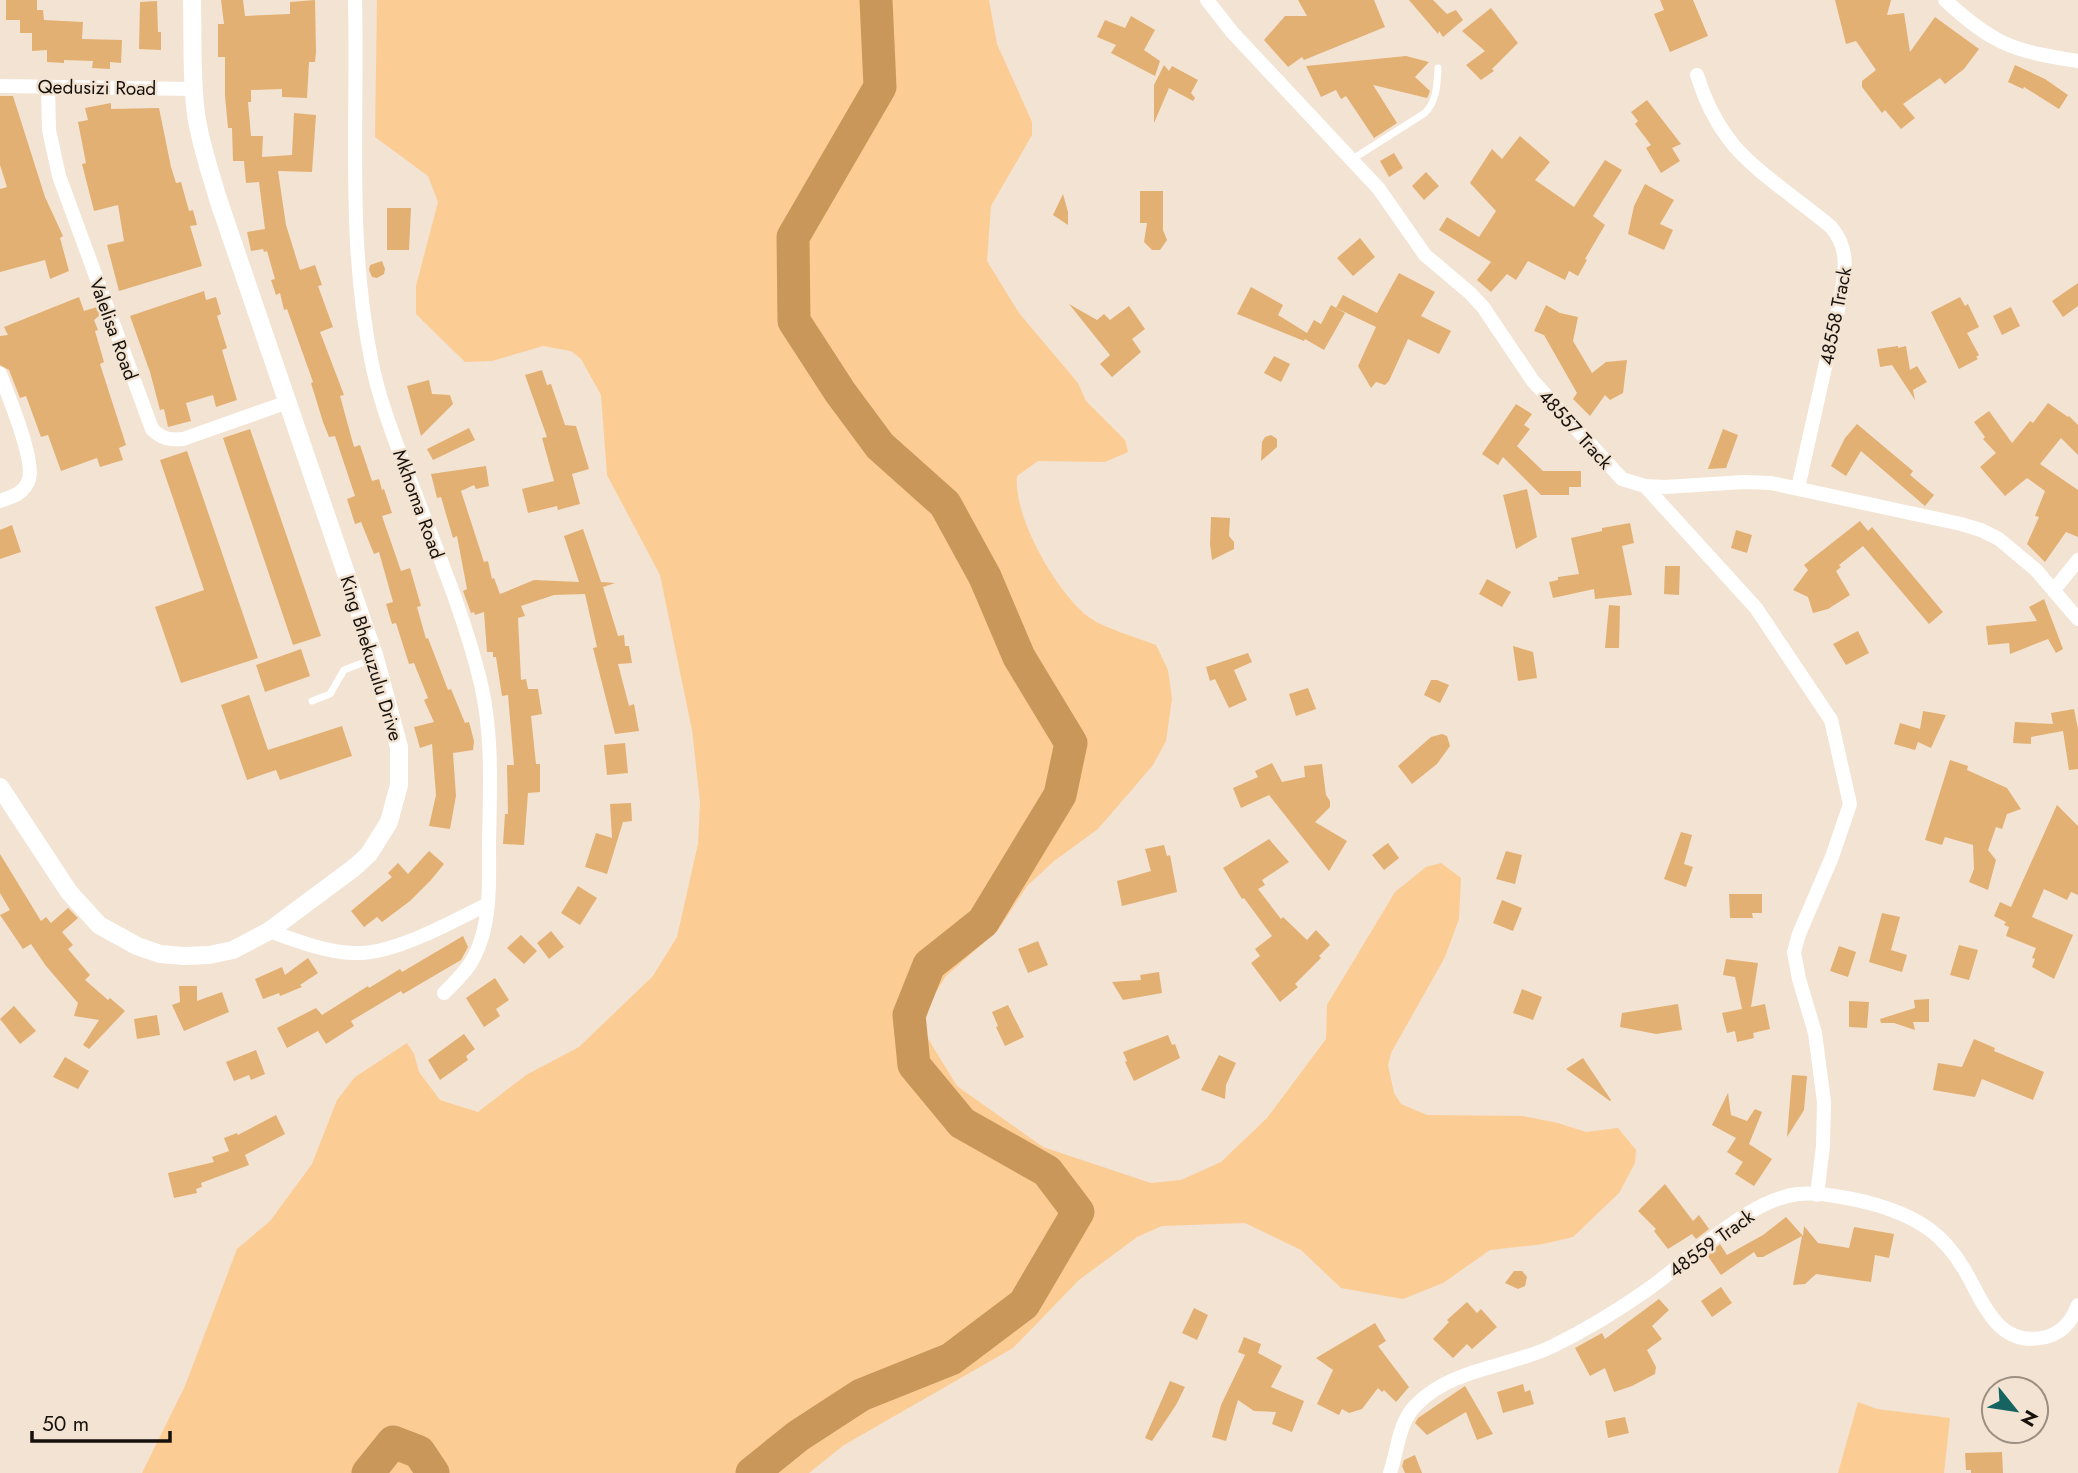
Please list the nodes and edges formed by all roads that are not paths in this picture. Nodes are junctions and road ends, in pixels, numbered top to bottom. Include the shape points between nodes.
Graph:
1 (192, 0) edge
2 (355, 0) edge
3 (1207, 0) edge
4 (1945, 0) edge
5 (2078, 61) edge
6 (1438, 68) dead end
7 (1697, 75) dead end
8 (0, 86) edge
9 (48, 86) junction
10 (193, 89) junction
11 (1351, 160) junction
12 (0, 374) edge
13 (288, 401) junction
14 (1645, 486) junction
15 (1798, 488) junction
16 (0, 501) edge
17 (2078, 559) edge
18 (2054, 590) junction
19 (2078, 619) edge
20 (376, 658) junction
21 (312, 701) dead end
22 (0, 787) edge
23 (486, 905) junction
24 (270, 931) junction
25 (444, 993) dead end
26 (1817, 1195) junction
27 (2078, 1306) edge
28 (1390, 1473) edge

1 - 10 street, King Bhekuzulu Drive
2 - 23 street, Mkhoma Road via 354,210 361,300 379,394 459,611 483,693 491,763
3 - 11 street, 48557 Track
4 - 5 street via 2006,46
6 - 11 lane via 1432,106
7 - 15 street, 48558 Track via 1706,103 1728,139 1831,227 1844,249 1846,266 1838,309
8 - 9 street, Qedusizi Road
9 - 10 street, Qedusizi Road
9 - 13 street, Valelisa Road via 49,130 59,176 152,429 160,438 183,439
10 - 13 street, King Bhekuzulu Drive via 218,199
11 - 14 street, 48557 Track via 1379,189 1425,255 1483,307 1533,381 1614,472
12 - 16 street via 31,471 24,488
13 - 20 street, King Bhekuzulu Drive
14 - 15 street, 48557 Track via 1744,482
14 - 26 street via 1756,608 1831,720 1850,804 1794,952 1815,1033 1824,1102
15 - 18 street, 48557 Track via 1981,530 2017,552
17 - 18 street
18 - 19 street, 48557 Track
20 - 21 lane via 344,670 330,694
20 - 24 street, King Bhekuzulu Drive via 399,747 399,785 388,822 355,867
22 - 24 street, King Bhekuzulu Drive via 69,892 114,936 160,954 184,956 233,950
23 - 24 street via 396,945 356,954
23 - 25 street, Mkhoma Road via 482,939 474,958
26 - 27 street, 48559 Track via 1868,1202 1929,1229 1950,1247 1995,1323 2018,1337 2055,1334
26 - 28 street, 48559 Track via 1797,1194 1751,1212 1645,1292 1568,1339 1435,1389 1406,1417

